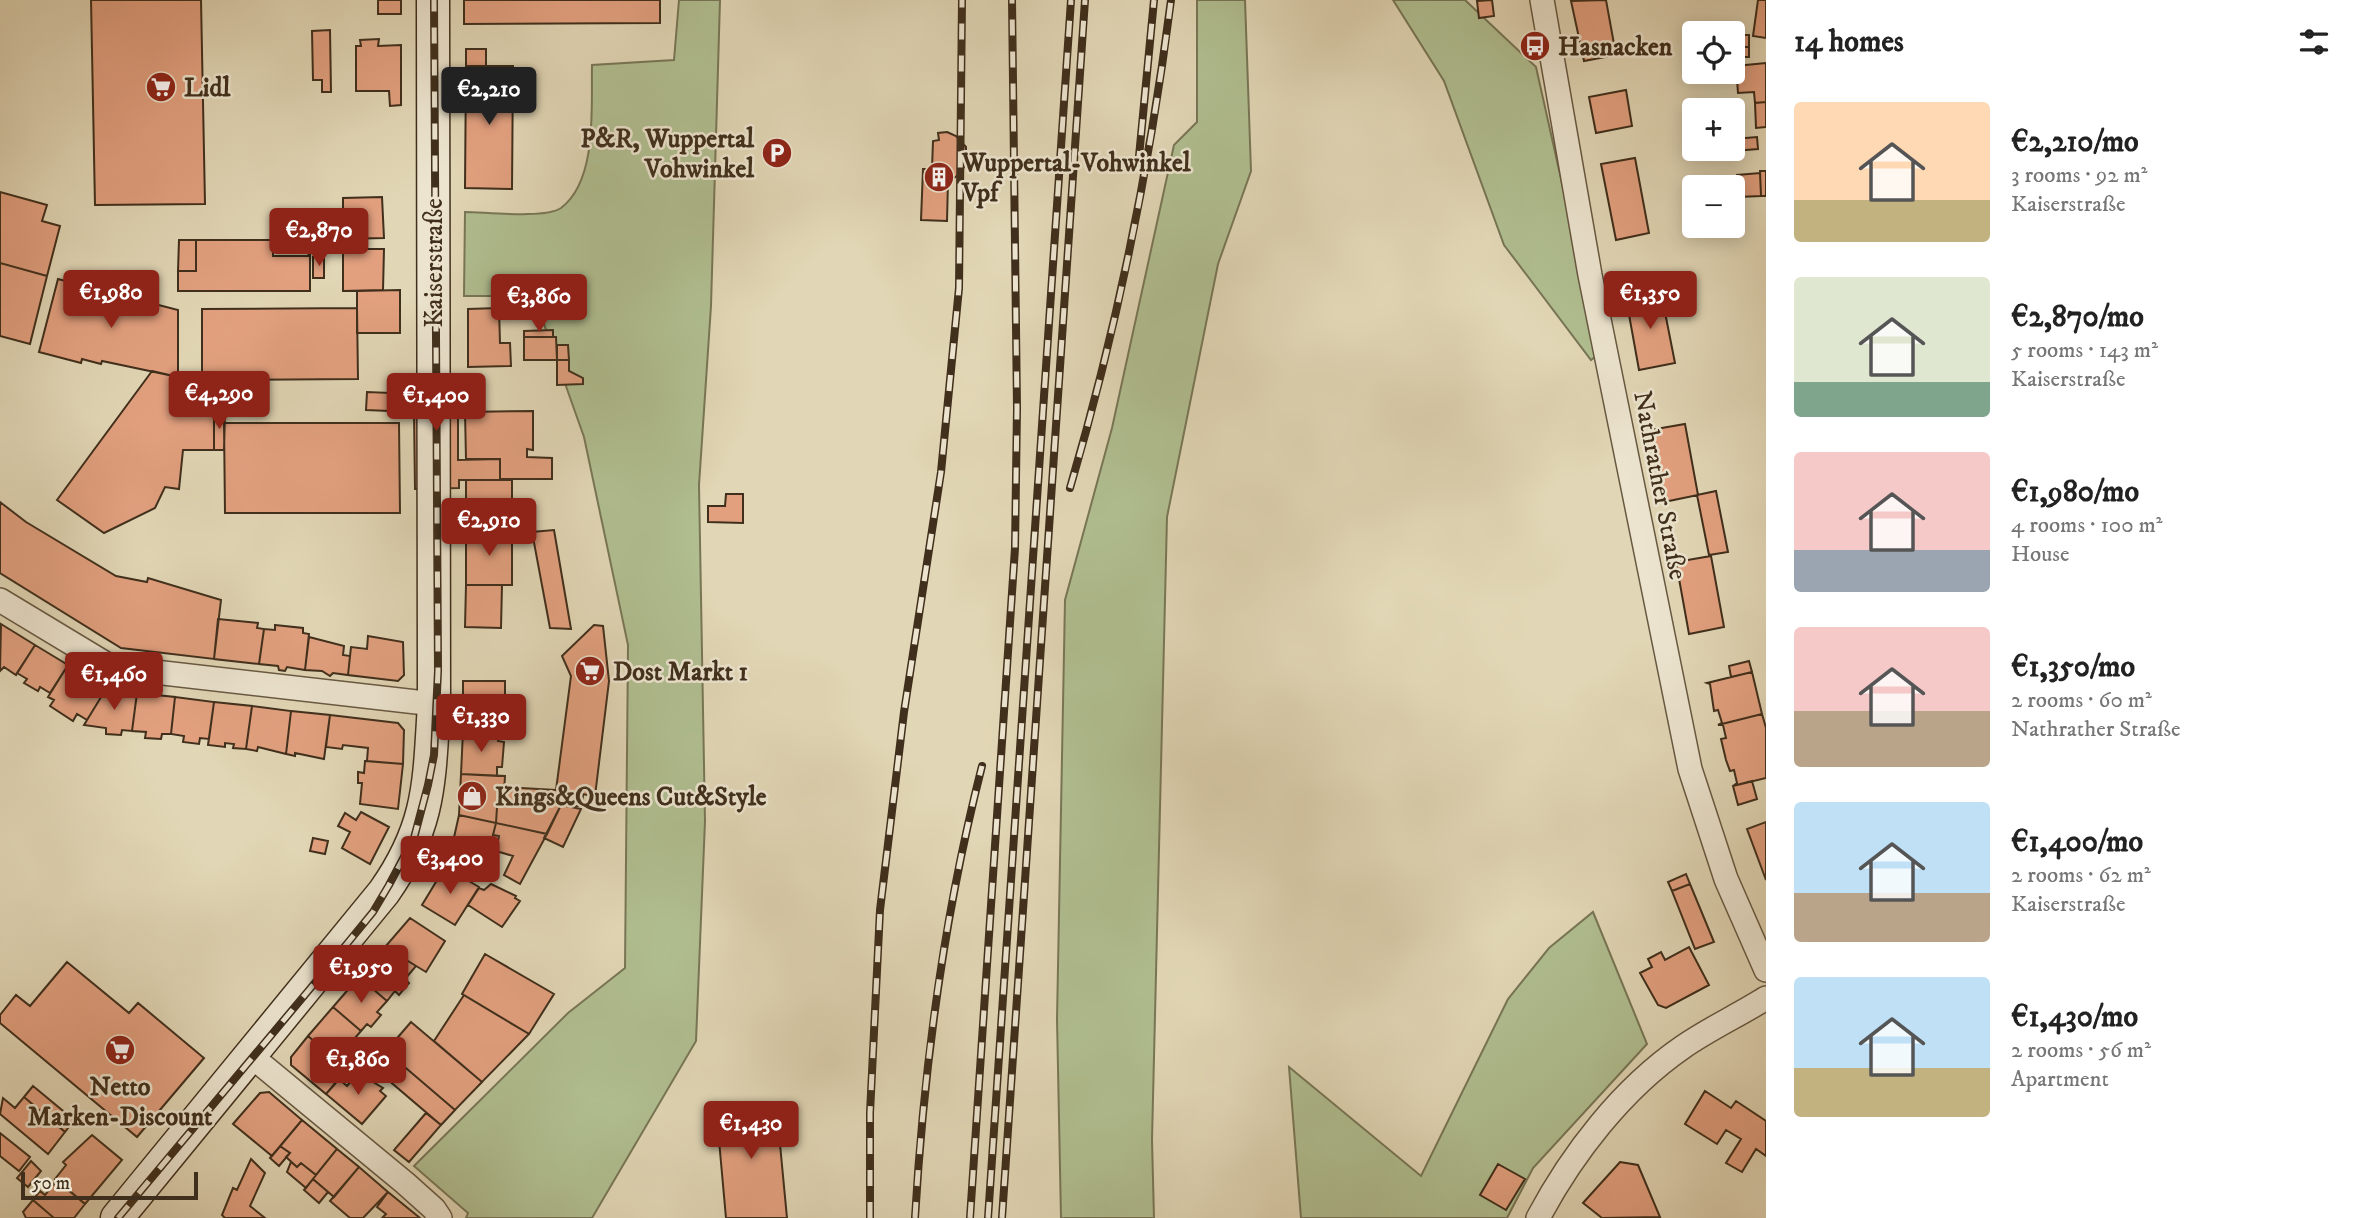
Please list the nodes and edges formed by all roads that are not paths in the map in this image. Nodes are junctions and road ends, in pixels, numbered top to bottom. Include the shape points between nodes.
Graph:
1 (433, 0) edge
2 (1542, 0) edge
3 (0, 600) edge
4 (434, 704) junction
5 (1766, 970) edge
6 (1766, 998) edge
7 (250, 1055) junction
8 (117, 1218) edge
9 (440, 1218) edge
10 (1538, 1218) edge

1 - 4 main road, Kaiserstraße
2 - 5 street, Nathrather Straße via 1590,275 1690,769 1726,878
3 - 4 street via 111,667
4 - 7 main road, Kaiserstraße via 429,793 405,861
6 - 10 street via 1684,1046 1640,1083 1579,1153
7 - 8 main road, Kaiserstraße
7 - 9 street via 405,1183

